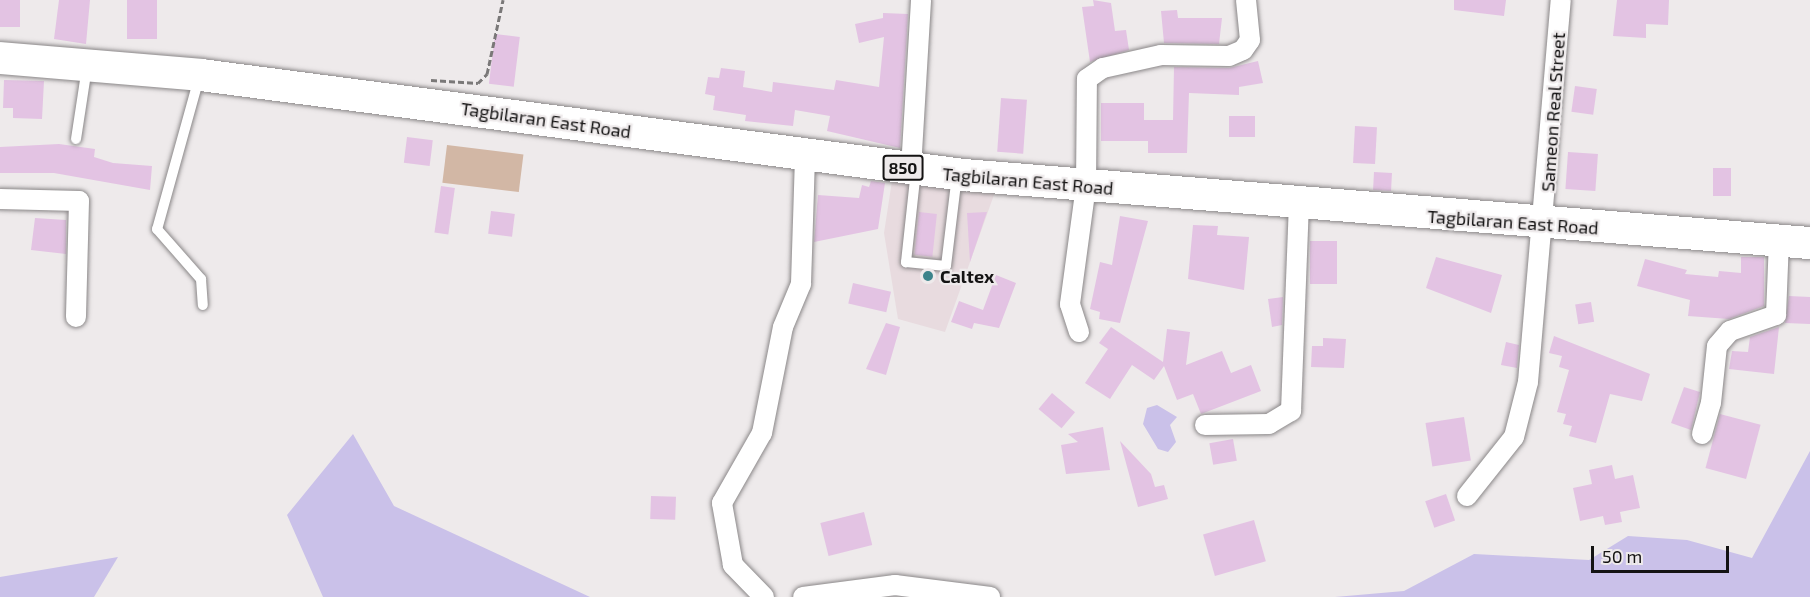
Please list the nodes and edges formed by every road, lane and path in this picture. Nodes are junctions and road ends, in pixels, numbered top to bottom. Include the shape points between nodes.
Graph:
1 (503, 0) edge
2 (921, 0) edge
3 (1246, 0) edge
4 (1561, 0) edge
5 (0, 58) edge
6 (87, 64) junction
7 (201, 75) junction
8 (422, 103) junction
9 (76, 139) dead end
10 (806, 156) junction
11 (914, 170) junction
12 (957, 175) junction
13 (1086, 186) junction
14 (0, 199) edge
15 (1299, 206) junction
16 (1544, 224) junction
17 (1779, 241) junction
18 (1810, 243) edge
19 (203, 305) dead end
20 (76, 317) dead end
21 (1079, 332) dead end
22 (1205, 425) dead end
23 (1702, 434) dead end
24 (1467, 496) dead end
25 (764, 597) edge
26 (803, 597) edge
27 (990, 597) edge

1 - 8 path via 487,74 478,83 437,78 424,82
2 - 11 street
3 - 13 street via 1250,40 1243,50 1229,56 1161,55 1103,68 1087,79
4 - 16 street, Sameon Real Street
5 - 6 main road, Tagbilaran East Road / 850
6 - 7 main road, Tagbilaran East Road / 850
6 - 9 lane
7 - 8 main road, Tagbilaran East Road / 850
7 - 19 lane via 157,229 201,279
8 - 10 main road, Tagbilaran East Road / 850
10 - 11 main road, Tagbilaran East Road / 850
10 - 25 street via 801,284 783,327 762,433 722,503 733,565
11 - 12 main road, Tagbilaran East Road / 850
11 - 12 lane via 906,262 946,266
12 - 13 main road, Tagbilaran East Road / 850
13 - 15 main road, Tagbilaran East Road / 850
13 - 21 street via 1070,304
14 - 20 street via 79,201
15 - 16 main road, Tagbilaran East Road / 850
15 - 22 street via 1291,411 1269,424
16 - 17 main road, Tagbilaran East Road / 850
16 - 24 street, Sameon Real Street via 1528,382 1514,437
17 - 18 main road, Tagbilaran East Road / 850
17 - 23 street via 1776,315 1730,331 1717,346 1711,403
26 - 27 street via 894,585

